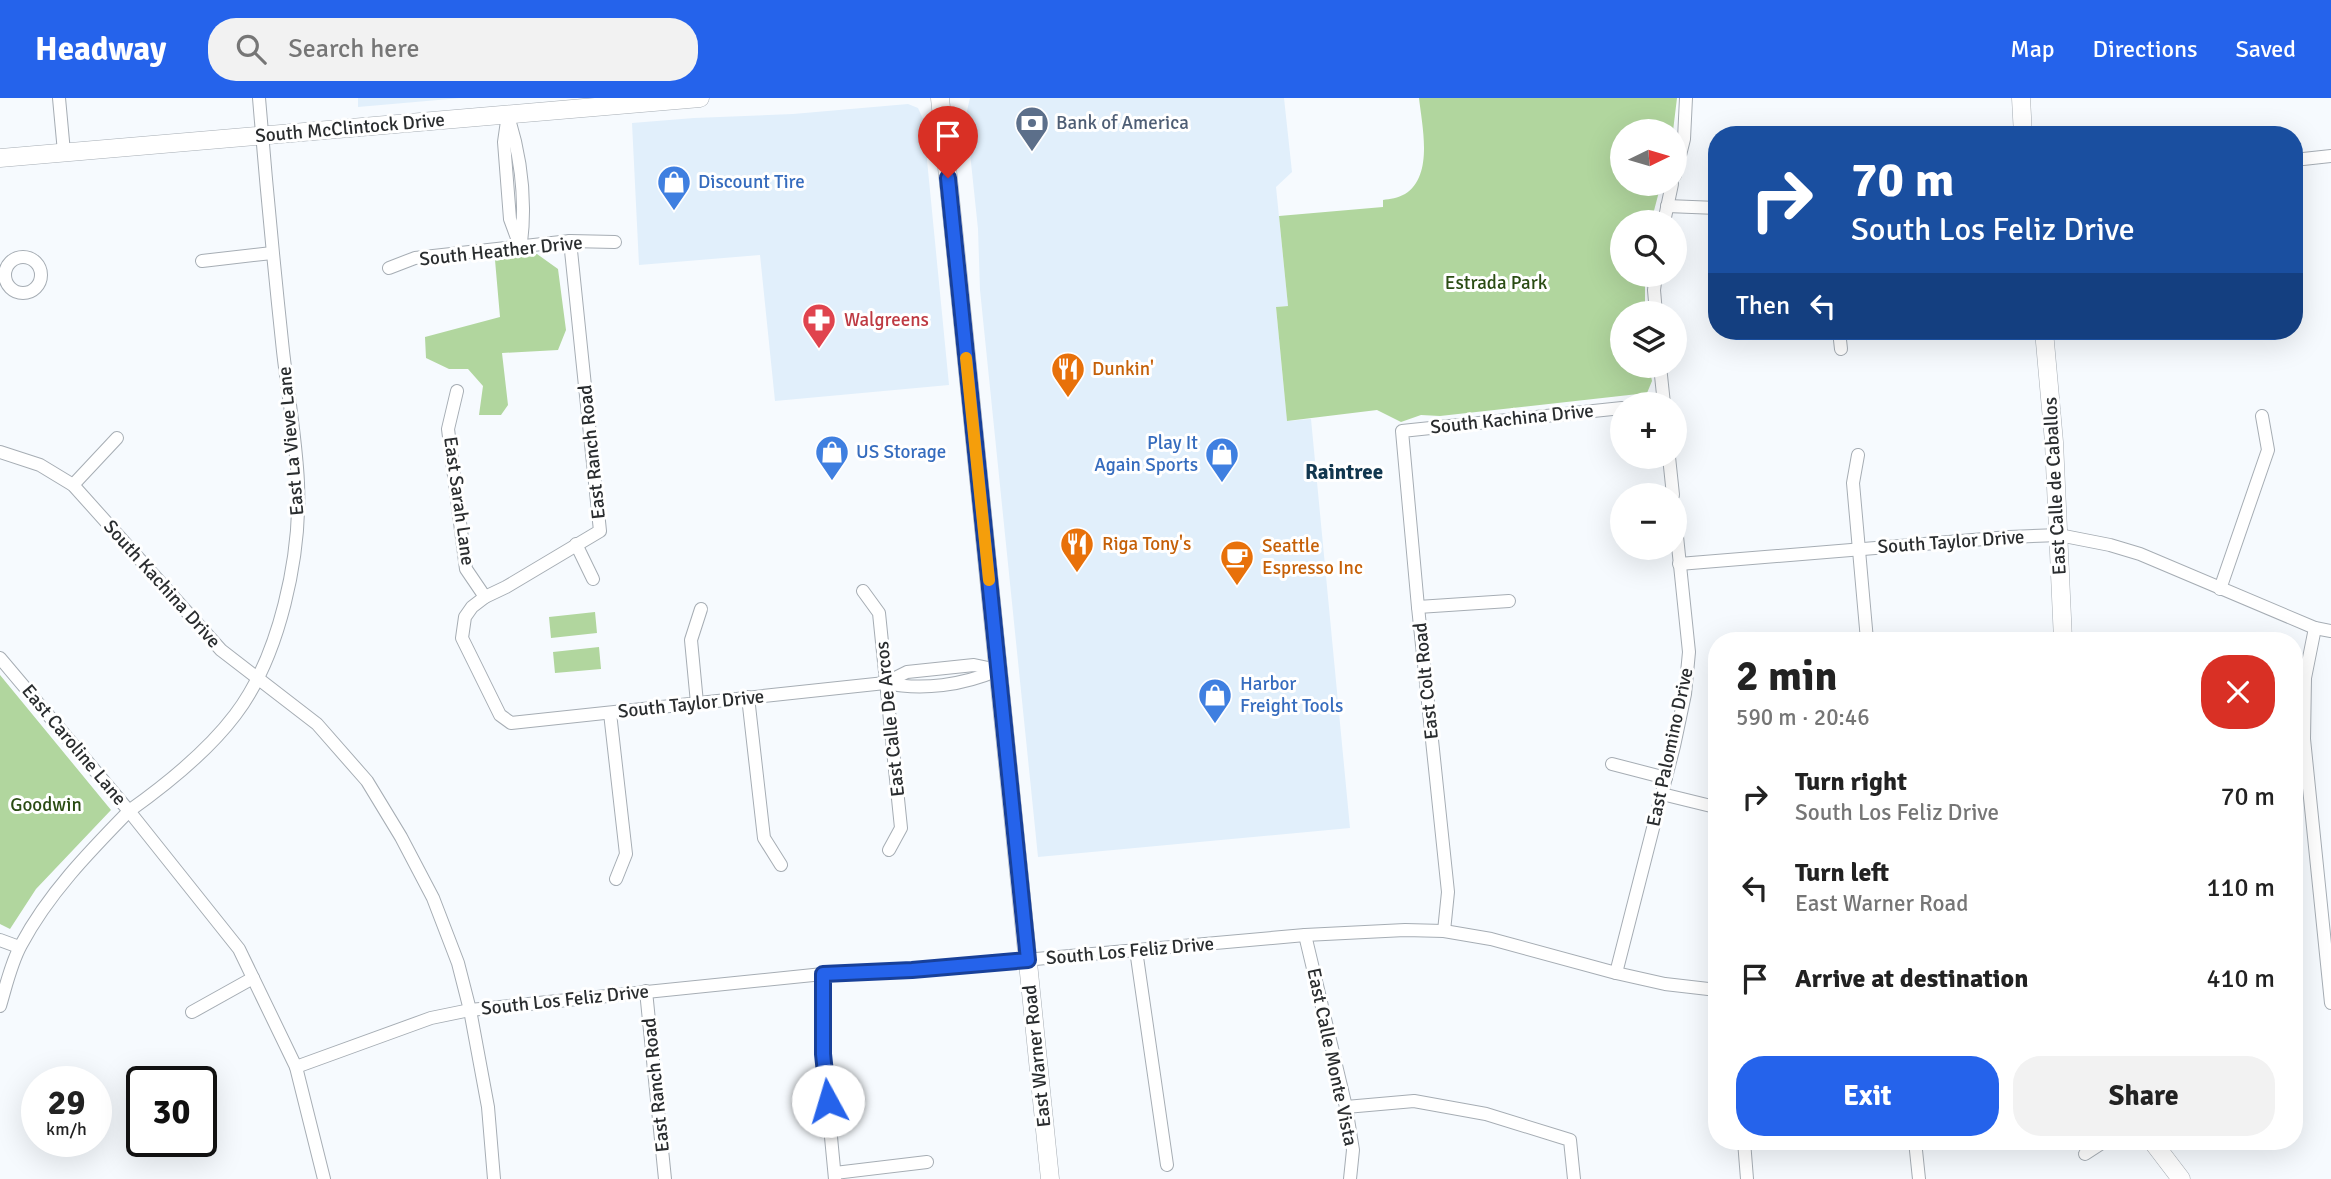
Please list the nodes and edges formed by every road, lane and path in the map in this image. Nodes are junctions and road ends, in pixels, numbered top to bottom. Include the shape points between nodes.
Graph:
1 (59, 98) edge
2 (259, 98) edge
3 (700, 98) edge
4 (940, 98) edge
5 (1686, 98) edge
6 (2020, 99) edge
7 (508, 114) junction
8 (1685, 119) edge
9 (2022, 126) edge
10 (261, 135) junction
11 (64, 152) junction
12 (2331, 156) edge
13 (0, 158) edge
14 (2303, 158) edge
15 (1669, 196) edge
16 (1667, 206) junction
17 (1708, 208) edge
18 (1666, 210) edge
19 (570, 241) junction
20 (615, 242) dead end
21 (520, 246) junction
22 (272, 253) junction
23 (202, 261) dead end
24 (390, 268) dead end
25 (1840, 340) edge
26 (2045, 340) edge
27 (1841, 349) dead end
28 (457, 391) dead end
29 (1610, 409) edge
30 (2262, 416) dead end
31 (1402, 431) joint
32 (117, 438) dead end
33 (0, 452) edge
34 (1858, 455) dead end
35 (73, 485) junction
36 (2059, 536) junction
37 (576, 544) junction
38 (1859, 549) junction
39 (1679, 560) edge
40 (1679, 564) junction
41 (593, 579) dead end
42 (2220, 589) junction
43 (863, 591) dead end
44 (485, 597) junction
45 (1509, 601) dead end
46 (1418, 607) junction
47 (701, 609) dead end
48 (2315, 628) junction
49 (2331, 631) edge
50 (1866, 632) edge
51 (2063, 632) edge
52 (0, 658) edge
53 (998, 670) junction
54 (257, 677) junction
55 (885, 683) junction
56 (748, 697) junction
57 (697, 703) junction
58 (610, 713) junction
59 (1612, 764) dead end
60 (1666, 778) junction
61 (1662, 794) junction
62 (1708, 806) edge
63 (130, 811) junction
64 (888, 850) dead end
65 (781, 865) dead end
66 (616, 879) dead end
67 (1444, 931) junction
68 (1305, 935) junction
69 (0, 940) edge
70 (19, 947) junction
71 (1136, 950) junction
72 (1028, 960) junction
73 (1616, 973) junction
74 (823, 974) junction
75 (253, 978) junction
76 (1708, 989) edge
77 (646, 991) junction
78 (2331, 1003) edge
79 (0, 1006) edge
80 (470, 1010) junction
81 (192, 1012) dead end
82 (296, 1067) junction
83 (1346, 1107) junction
84 (1745, 1150) edge
85 (1916, 1150) edge
86 (2091, 1150) edge
87 (2159, 1150) edge
88 (2085, 1154) dead end
89 (927, 1162) dead end
90 (1167, 1165) dead end
91 (835, 1176) edge
92 (324, 1179) edge
93 (495, 1179) edge
94 (665, 1179) edge
95 (1050, 1179) edge
96 (1350, 1179) edge
97 (1574, 1179) edge
98 (1747, 1179) edge
99 (1919, 1179) edge
100 (2181, 1179) edge

1 - 11 street
2 - 10 street, East La Vieve Lane
3 - 7 main road, South McClintock Drive
4 - 53 main road, East Warner Road
5 - 8 street
6 - 9 main road
7 - 10 main road, South McClintock Drive
7 - 21 street via 517,143 524,217
10 - 11 main road, South McClintock Drive
10 - 22 street, East La Vieve Lane
11 - 13 main road, South McClintock Drive
12 - 14 street
15 - 16 street
16 - 17 street
16 - 18 street
19 - 20 street, South Heather Drive
19 - 21 street, South Heather Drive
19 - 37 street, East Ranch Road via 600,531
21 - 24 street, South Heather Drive via 415,258
22 - 23 street
22 - 54 street, East La Vieve Lane via 298,482 298,532 287,596
25 - 27 street
26 - 36 main road, East Calle de Caballos
28 - 44 street, East Sarah Lane via 449,429 466,569
29 - 31 street, South Kachina Drive
30 - 42 street via 2268,450
31 - 46 street, East Colt Road
32 - 35 street
33 - 35 street, South Kachina Drive via 40,465
34 - 38 street via 1853,483
35 - 54 street, South Kachina Drive via 220,650
36 - 38 street, South Taylor Drive
36 - 42 street, South Taylor Drive via 2140,554
36 - 51 main road, East Calle de Caballos
37 - 41 street
37 - 44 street, East Ranch Road
38 - 40 street, South Taylor Drive
38 - 50 street
39 - 40 street, East Palomino Drive
40 - 60 street, East Palomino Drive via 1689,652 1685,694
42 - 48 street, South Taylor Drive
43 - 55 street, East Calle De Arcos via 879,613
44 - 58 street, South Taylor Drive via 465,617 462,638 500,715 512,723
45 - 46 street
46 - 67 street, East Colt Road via 1448,892
47 - 57 street via 691,640
48 - 49 street, South Taylor Drive
48 - 78 street via 2305,678 2304,739
52 - 63 street, East Caroline Lane
53 - 55 street, South Taylor Drive via 972,681 922,687
53 - 72 main road, East Warner Road
54 - 63 street, East La Vieve Lane via 235,715 208,744
54 - 80 street, South Kachina Drive via 317,724 367,781 433,898
55 - 56 street, South Taylor Drive
55 - 64 street, East Calle De Arcos via 901,828
56 - 57 street, South Taylor Drive
56 - 65 street via 764,838
57 - 58 street, South Taylor Drive
58 - 66 street via 626,854
59 - 60 street
60 - 61 street, East Palomino Drive
61 - 62 street
61 - 73 street, East Palomino Drive
63 - 70 street, East Caroline Lane via 45,906
63 - 75 street via 239,949
67 - 68 street, South Los Feliz Drive
67 - 73 street, South Los Feliz Drive via 1521,946
68 - 71 street, South Los Feliz Drive
68 - 83 street, East Calle Monte Vista
69 - 70 street
70 - 79 street, East Caroline Lane
71 - 72 street, South Los Feliz Drive
71 - 90 street
72 - 74 street, South Los Feliz Drive
72 - 95 main road, East Warner Road
73 - 76 street, South Los Feliz Drive
74 - 77 street, South Los Feliz Drive
74 - 91 street via 823,1054
75 - 81 street
75 - 82 street
77 - 80 street, South Los Feliz Drive
77 - 94 street, East Ranch Road
80 - 82 street, South Los Feliz Drive via 431,1018
80 - 93 street, South Kachina Drive via 488,1107
82 - 92 street
83 - 96 street, East Calle Monte Vista via 1353,1150
83 - 97 street via 1414,1101 1486,1114 1570,1140
84 - 98 street
85 - 99 street
86 - 88 street
87 - 100 main road
89 - 91 street

